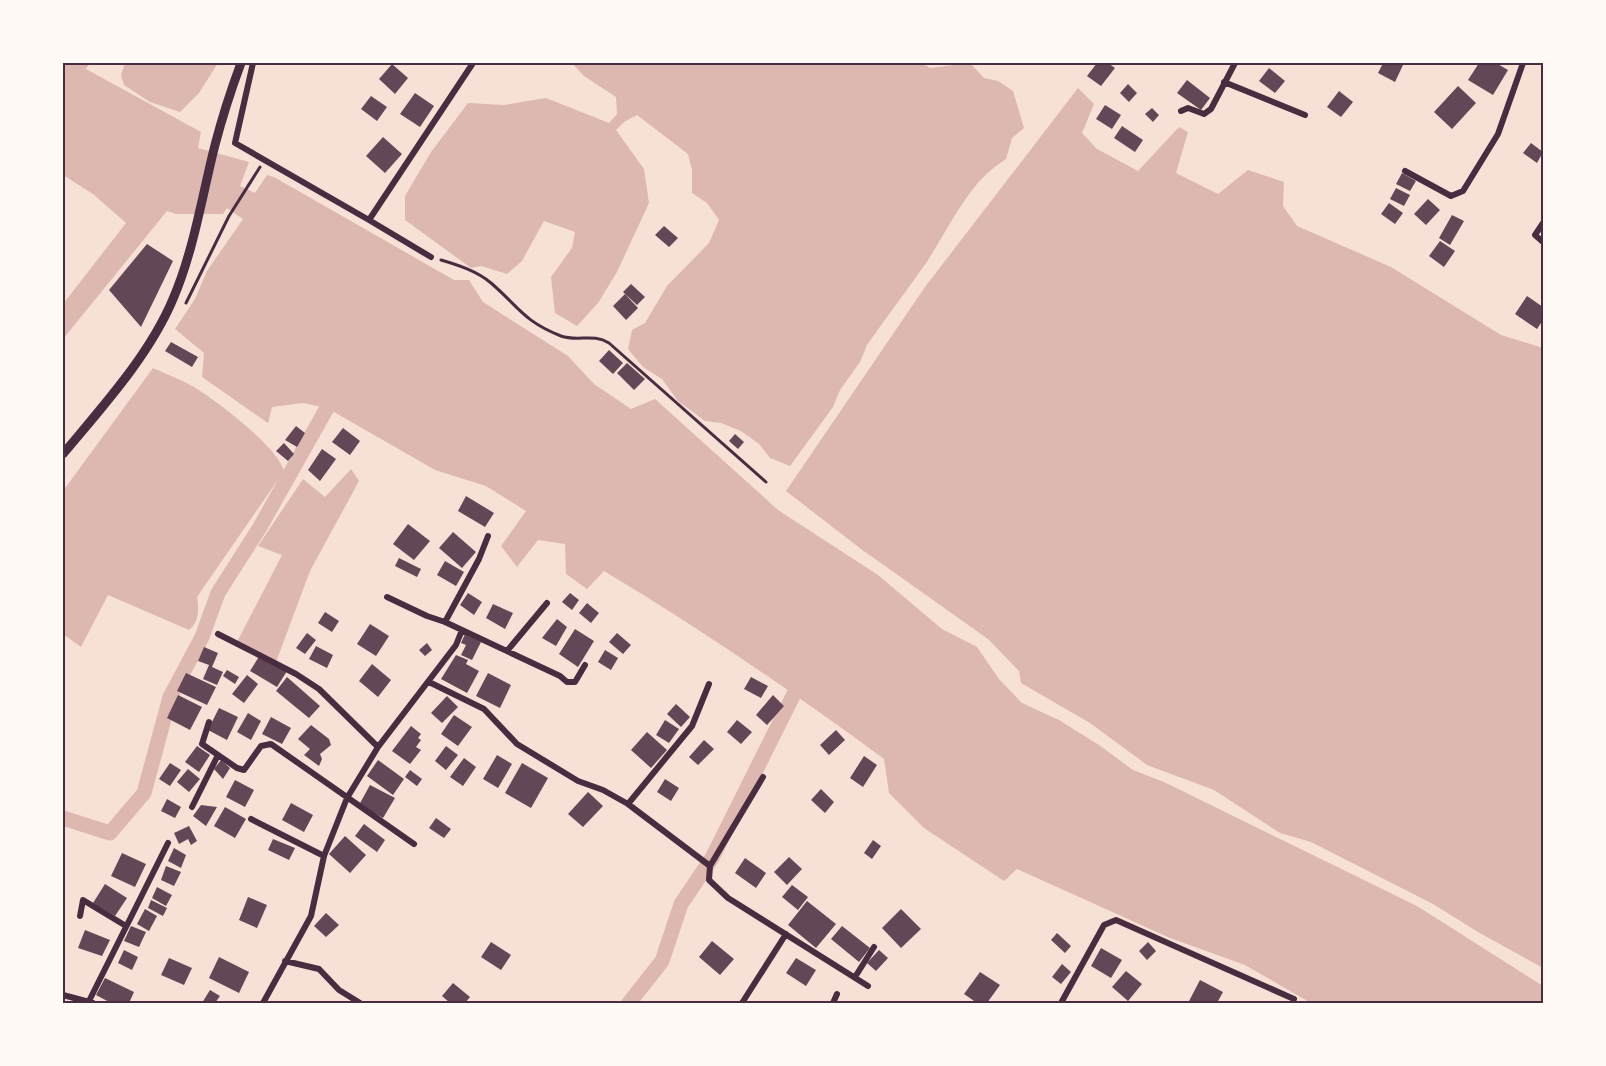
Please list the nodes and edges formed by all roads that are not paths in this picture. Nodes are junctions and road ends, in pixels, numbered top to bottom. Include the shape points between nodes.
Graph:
1 (241, 63) edge
2 (253, 63) edge
3 (473, 63) edge
4 (1235, 63) edge
5 (1523, 63) edge
6 (1224, 82) junction
7 (1181, 111) dead end
8 (1305, 116) dead end
9 (1405, 171) dead end
10 (369, 220) junction
11 (1543, 223) edge
12 (1543, 243) edge
13 (431, 257) road end
14 (63, 454) edge
15 (488, 536) dead end
16 (387, 597) dead end
17 (547, 603) dead end
18 (445, 622) junction
19 (462, 630) junction
20 (218, 634) dead end
21 (507, 651) junction
22 (585, 665) dead end
23 (429, 682) junction
24 (709, 684) dead end
25 (209, 722) dead end
26 (378, 747) junction
27 (218, 755) junction
28 (763, 777) dead end
29 (347, 798) junction
30 (628, 804) junction
31 (192, 807) dead end
32 (250, 819) dead end
33 (168, 843) dead end
34 (414, 844) dead end
35 (324, 856) junction
36 (707, 864) junction
37 (81, 916) dead end
38 (126, 926) junction
39 (786, 934) junction
40 (874, 947) dead end
41 (285, 961) junction
42 (855, 977) junction
43 (868, 986) dead end
44 (837, 994) dead end
45 (63, 995) edge
46 (1294, 999) dead end
47 (91, 1002) edge
48 (263, 1003) edge
49 (360, 1003) edge
50 (742, 1003) edge
51 (833, 1003) edge
52 (1061, 1003) edge

1 - 14 street via 215,143 184,272 161,325
2 - 10 street via 235,143
3 - 10 street
4 - 6 street
5 - 9 street via 1498,134 1463,191 1451,196
6 - 7 street via 1204,114 1188,108
6 - 8 street
10 - 13 street
11 - 12 street via 1535,235
15 - 18 street
16 - 18 street
17 - 21 street
18 - 19 street
19 - 21 street
19 - 23 street
20 - 26 street via 319,689
21 - 22 street via 567,682 575,682
23 - 26 street
23 - 30 street via 484,709 517,744 556,769
24 - 30 street via 692,726
25 - 27 street via 202,744
26 - 29 street
27 - 29 street via 244,770 261,746 271,744
27 - 31 street
28 - 36 street
29 - 34 street
29 - 35 street
30 - 36 street
32 - 35 street
33 - 38 street
35 - 41 street via 311,916
36 - 39 street via 713,886
37 - 38 street via 82,900
38 - 47 street
39 - 42 street
39 - 50 street
40 - 42 street
41 - 48 street
41 - 49 street via 319,969 339,990
42 - 43 street
44 - 51 street
45 - 47 street
46 - 52 street via 1116,920 1104,926

